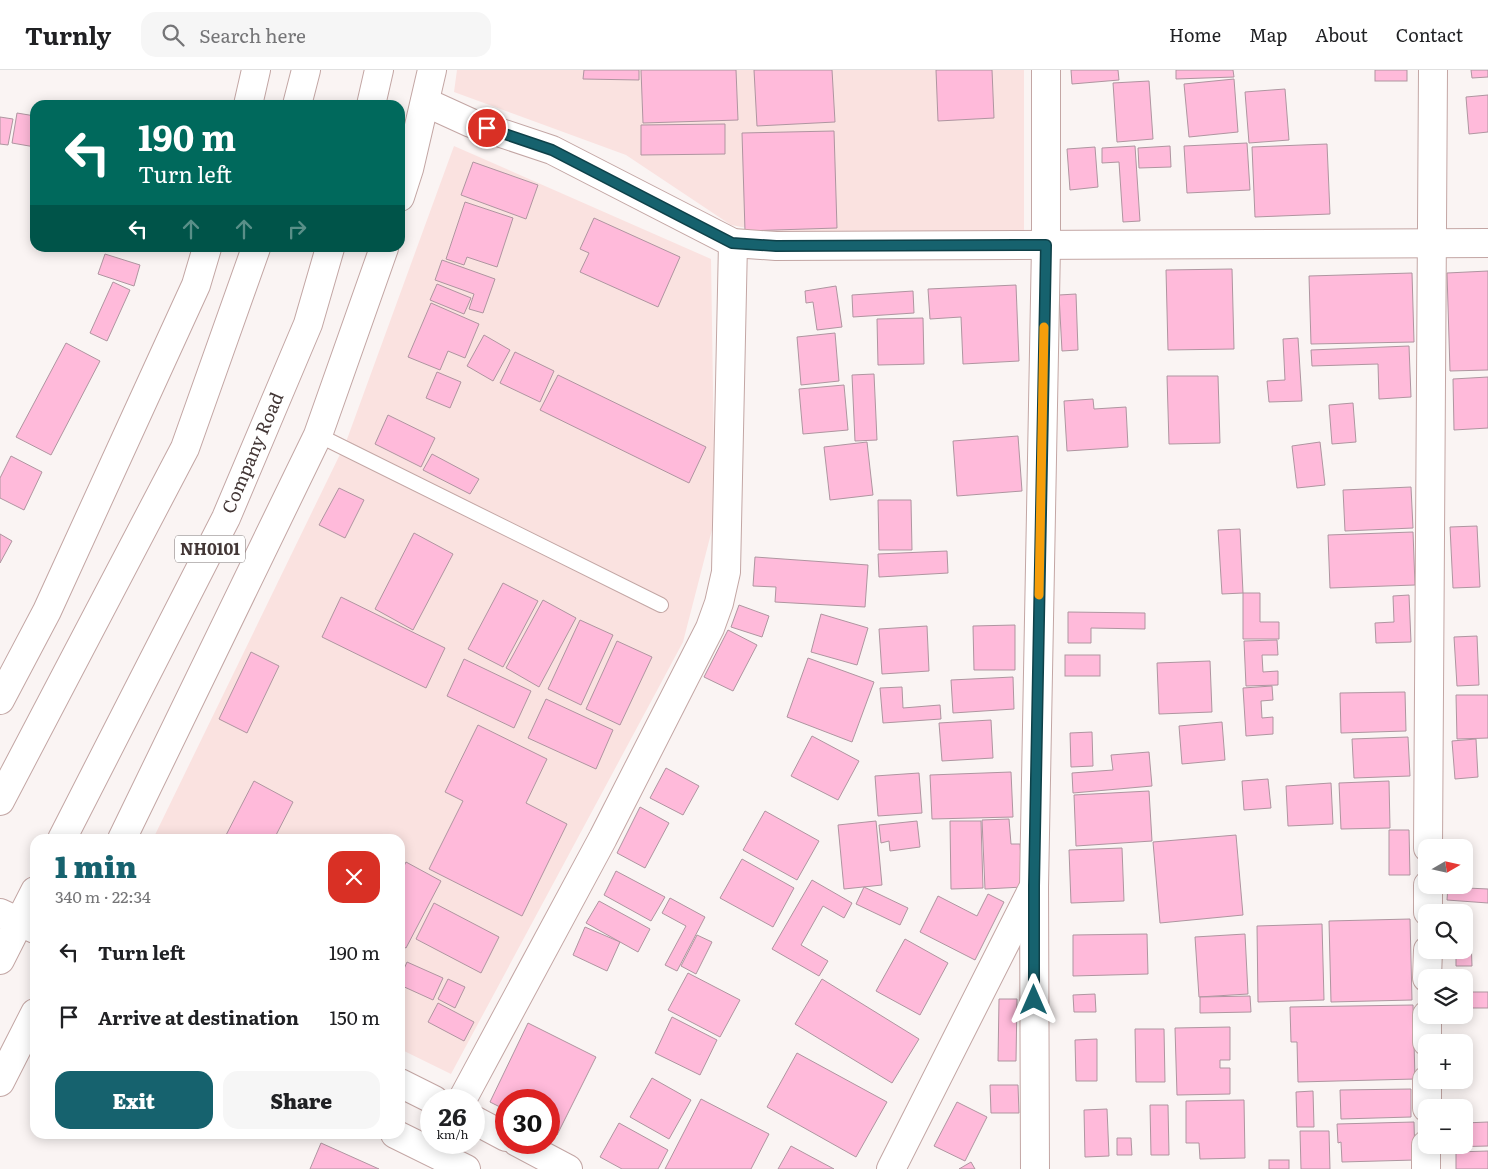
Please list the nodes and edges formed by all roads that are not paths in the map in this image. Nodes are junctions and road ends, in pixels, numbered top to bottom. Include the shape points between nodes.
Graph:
1 (256, 70) edge
2 (306, 70) edge
3 (379, 70) edge
4 (432, 70) edge
5 (1046, 70) edge
6 (1433, 70) edge
7 (249, 100) edge
8 (298, 100) edge
9 (372, 100) edge
10 (425, 102) junction
11 (405, 181) edge
12 (732, 243) junction
13 (1488, 243) edge
14 (1432, 244) junction
15 (1046, 245) junction
16 (206, 252) edge
17 (255, 252) edge
18 (329, 252) edge
19 (383, 252) edge
20 (318, 435) junction
21 (662, 605) dead end
22 (0, 700) edge
23 (0, 802) edge
24 (65, 834) edge
25 (124, 834) edge
26 (1428, 839) edge
27 (1034, 886) junction
28 (30, 900) edge
29 (18, 921) edge
30 (0, 960) edge
31 (30, 1023) edge
32 (0, 1082) edge
33 (405, 1086) edge
34 (468, 1089) edge
35 (420, 1093) edge
36 (402, 1139) edge
37 (540, 1154) edge
38 (1426, 1154) edge
39 (433, 1162) edge
40 (466, 1169) edge
41 (568, 1169) edge
42 (891, 1169) edge
43 (1035, 1169) edge
44 (1426, 1169) edge

1 - 7 main road
2 - 8 main road
3 - 9 main road
4 - 10 main road
5 - 15 main road
6 - 14 main road
10 - 11 main road
10 - 12 main road via 471,123 552,150
12 - 15 main road via 776,246
12 - 34 main road via 726,572 719,603 710,628 603,838
13 - 14 main road
14 - 15 main road
14 - 26 main road
15 - 27 main road
16 - 22 main road via 196,285 47,611
17 - 23 main road via 185,448
18 - 24 main road, Company Road / NH0101 via 308,324 226,518
19 - 20 main road
20 - 21 lane
20 - 25 main road
27 - 42 main road
27 - 43 main road
28 - 29 main road
29 - 30 main road
31 - 32 main road
33 - 35 main road
36 - 39 main road
37 - 41 main road
38 - 44 main road
39 - 40 main road

